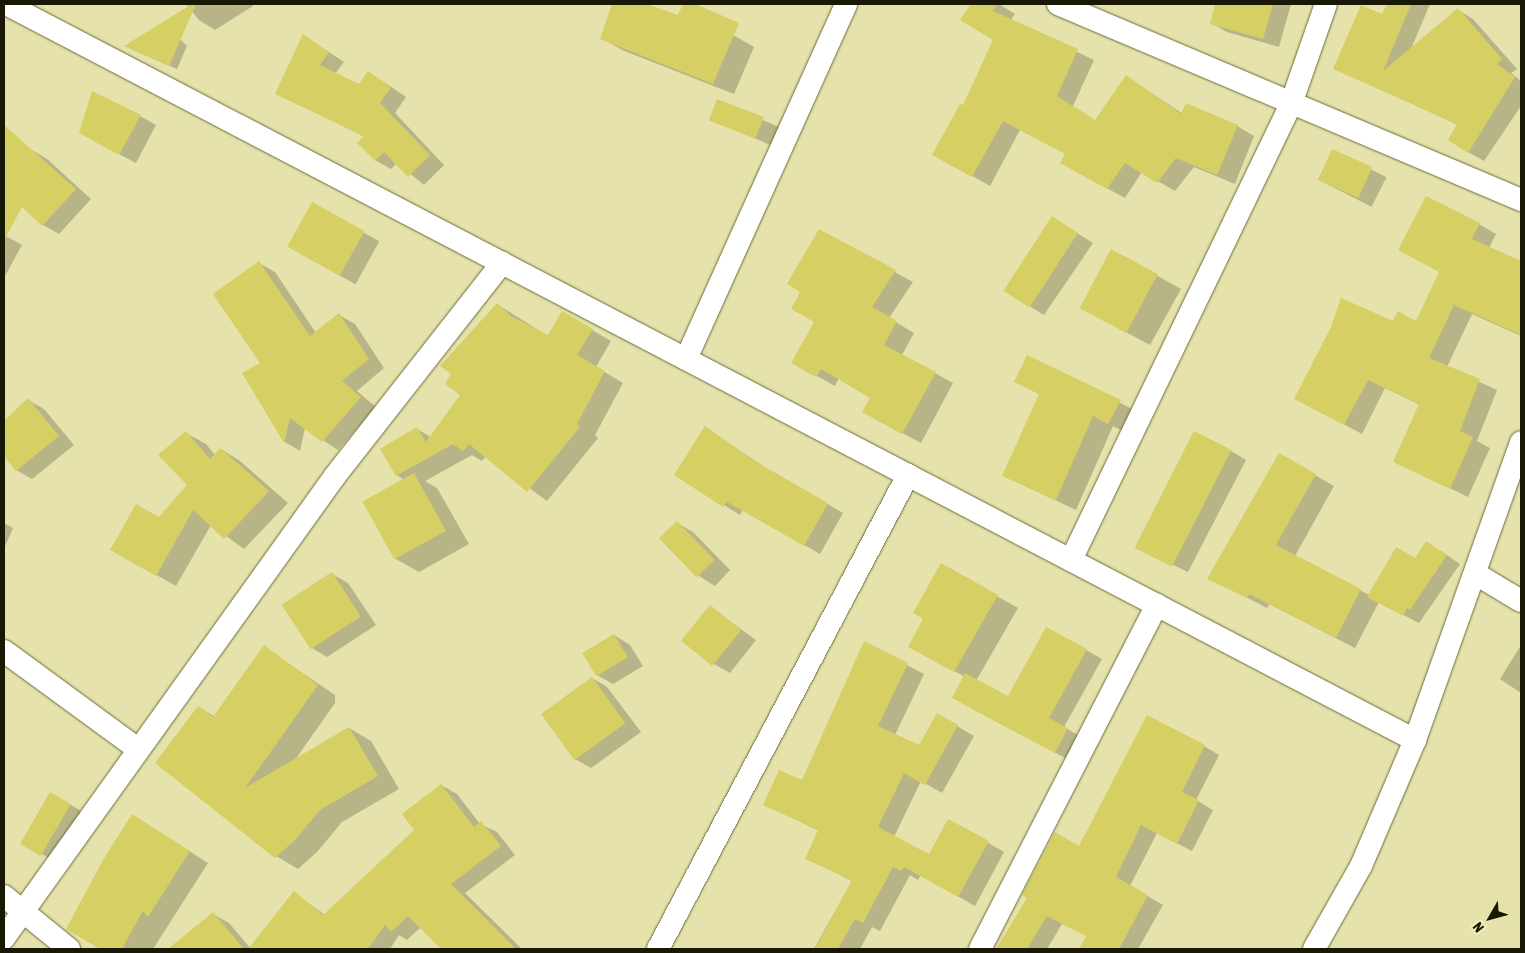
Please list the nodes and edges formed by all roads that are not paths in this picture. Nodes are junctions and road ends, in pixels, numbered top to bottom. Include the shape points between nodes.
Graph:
1 (6, 4) edge
2 (846, 4) edge
3 (1058, 4) edge
4 (1326, 4) edge
5 (1291, 104) junction
6 (1521, 200) edge
7 (502, 263) junction
8 (686, 359) junction
9 (1521, 442) edge
10 (908, 475) junction
11 (1070, 560) junction
12 (1476, 574) junction
13 (1521, 600) edge
14 (1157, 605) junction
15 (4, 651) edge
16 (1415, 740) junction
17 (138, 749) junction
18 (4, 896) edge
19 (23, 910) junction
20 (4, 938) edge
21 (69, 949) edge
22 (658, 949) edge
23 (980, 949) edge
24 (1314, 949) edge

1 - 7 street
2 - 8 street
3 - 5 street
4 - 5 street
5 - 6 street
5 - 11 street
7 - 8 street
7 - 17 street via 335,476
8 - 10 street
9 - 12 street
10 - 11 street
10 - 22 street
11 - 14 street
12 - 13 street
12 - 16 street
14 - 16 street
14 - 23 street
15 - 17 street
16 - 24 street via 1361,866
17 - 19 street
18 - 19 street
19 - 20 street
19 - 21 street

